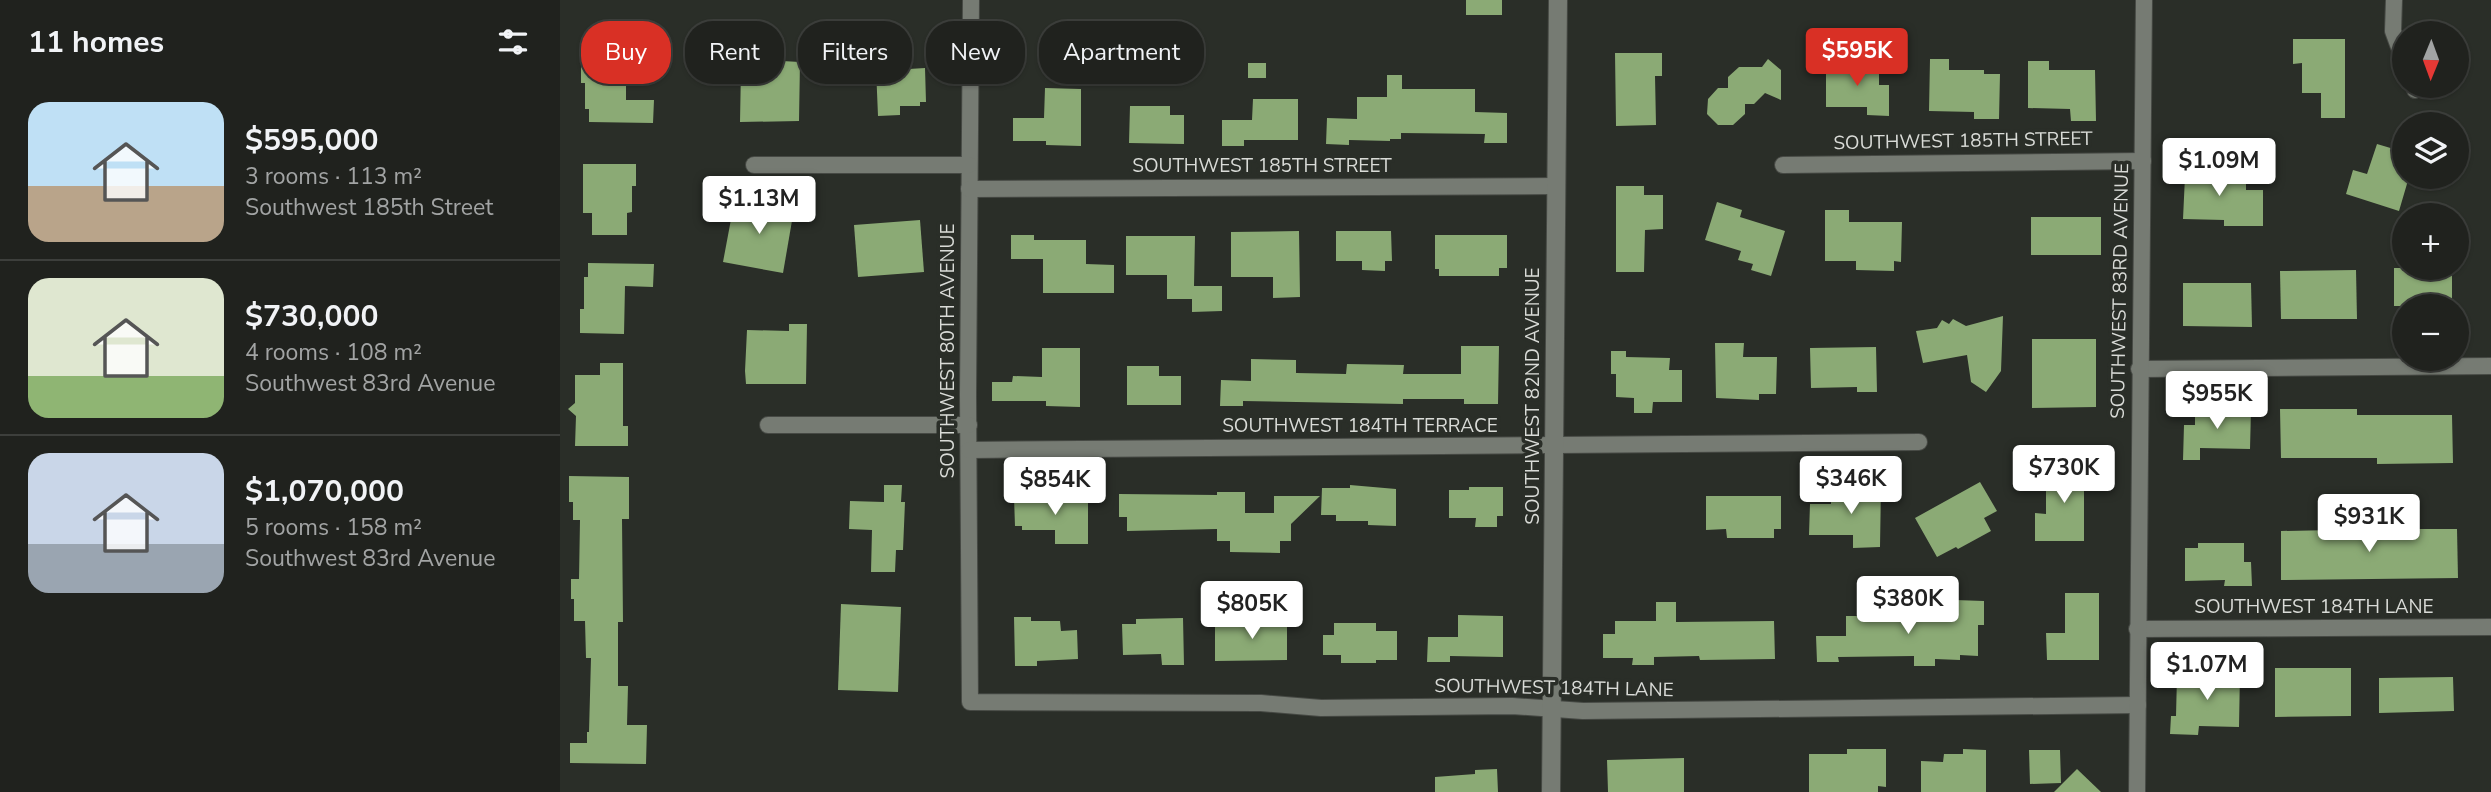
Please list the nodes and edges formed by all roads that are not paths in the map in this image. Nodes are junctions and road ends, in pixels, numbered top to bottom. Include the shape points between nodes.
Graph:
1 (971, 0) edge
2 (1558, 0) edge
3 (2144, 0) edge
4 (2394, 0) edge
5 (2393, 21) edge
6 (2143, 161) junction
7 (754, 165) dead end
8 (969, 165) junction
9 (1783, 165) dead end
10 (1556, 186) junction
11 (969, 189) junction
12 (2491, 366) edge
13 (2140, 369) junction
14 (768, 425) dead end
15 (969, 425) junction
16 (1920, 442) dead end
17 (1554, 445) junction
18 (969, 450) junction
19 (2491, 627) edge
20 (2137, 629) junction
21 (970, 702) joint
22 (2138, 705) junction
23 (1552, 709) junction
24 (1551, 792) edge
25 (2137, 792) edge

1 - 8 street, SOUTHWEST 80TH AVENUE
2 - 10 street, SOUTHWEST 82ND AVENUE
3 - 6 street, SOUTHWEST 83RD AVENUE
4 - 5 street
6 - 9 street, SOUTHWEST 185TH STREET
6 - 13 street, SOUTHWEST 83RD AVENUE
7 - 8 street
8 - 11 street, SOUTHWEST 80TH AVENUE
10 - 11 street, SOUTHWEST 185TH STREET
10 - 17 street, SOUTHWEST 82ND AVENUE
11 - 15 street, SOUTHWEST 80TH AVENUE
12 - 13 street
13 - 20 street, SOUTHWEST 83RD AVENUE
14 - 15 street
15 - 18 street, SOUTHWEST 80TH AVENUE
16 - 17 street, SOUTHWEST 184TH TERRACE
17 - 18 street, SOUTHWEST 184TH TERRACE
17 - 23 street, SOUTHWEST 82ND AVENUE
18 - 21 street, SOUTHWEST 80TH AVENUE
19 - 20 street, SOUTHWEST 184TH LANE
20 - 22 street, SOUTHWEST 83RD AVENUE
21 - 23 street, SOUTHWEST 184TH LANE
22 - 23 street, SOUTHWEST 184TH LANE
22 - 25 street, SOUTHWEST 83RD AVENUE
23 - 24 street, SOUTHWEST 82ND AVENUE

